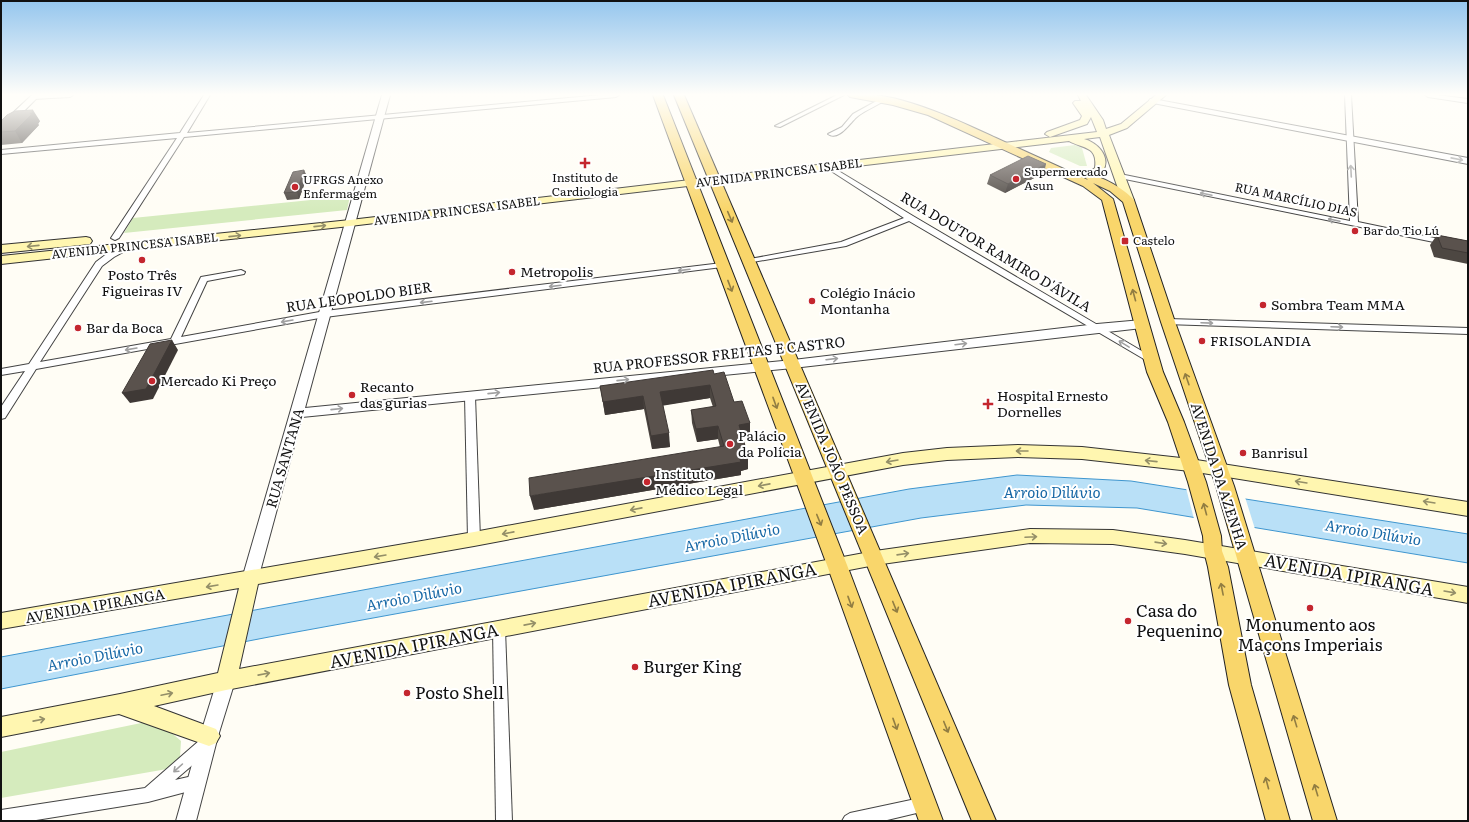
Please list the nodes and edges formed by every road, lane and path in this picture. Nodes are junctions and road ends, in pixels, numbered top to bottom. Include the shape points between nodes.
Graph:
1 (200, 133) edge
2 (375, 133) edge
3 (673, 133) edge
4 (696, 133) edge
5 (977, 133) edge
6 (986, 133) edge
7 (1061, 133) edge
8 (1093, 133) edge
9 (1103, 133) edge
10 (1327, 133) edge
11 (1350, 133) edge
12 (1050, 134) joint
13 (182, 135) junction
14 (1350, 138) junction
15 (1070, 139) junction
16 (992, 140) junction
17 (1004, 142) junction
18 (1018, 145) junction
19 (1, 152) edge
20 (1468, 161) edge
21 (827, 166) junction
22 (1088, 176) junction
23 (1120, 176) junction
24 (714, 177) junction
25 (691, 180) junction
26 (1128, 200) junction
27 (352, 218) junction
28 (910, 218) junction
29 (1354, 224) junction
30 (115, 238) junction
31 (128, 247) junction
32 (1468, 247) edge
33 (1, 249) edge
34 (93, 250) junction
35 (1, 260) edge
36 (750, 261) junction
37 (99, 264) junction
38 (722, 265) junction
39 (241, 272) dead end
40 (325, 314) junction
41 (1168, 322) junction
42 (1142, 324) junction
43 (1097, 328) junction
44 (1468, 331) edge
45 (174, 341) junction
46 (1152, 360) junction
47 (793, 364) junction
48 (33, 366) junction
49 (762, 366) junction
50 (1, 372) edge
51 (470, 396) junction
52 (298, 413) junction
53 (1, 415) edge
54 (1190, 465) junction
55 (1218, 469) junction
56 (837, 471) junction
57 (802, 478) junction
58 (1468, 509) edge
59 (474, 539) junction
60 (1213, 544) junction
61 (1243, 549) junction
62 (875, 558) junction
63 (837, 565) junction
64 (250, 579) junction
65 (1468, 595) edge
66 (1, 622) edge
67 (499, 629) junction
68 (228, 674) junction
69 (120, 704) junction
70 (1, 728) edge
71 (208, 739) junction
72 (197, 782) junction
73 (148, 794) junction
74 (928, 812) edge
75 (1, 818) edge
76 (186, 821) edge
77 (504, 821) edge
78 (850, 821) edge
79 (984, 821) edge
80 (1278, 821) edge
81 (1325, 821) edge

1 - 13 street
2 - 27 street, RUA SANTANA
3 - 25 main road
4 - 24 main road, AVENIDA JOÃO PESSOA
5 - 16 main road
6 - 17 main road
7 - 12 main road, AVENIDA PRINCESA ISABEL
8 - 15 main road
9 - 23 main road, AVENIDA DA AZENHA
10 - 14 street
11 - 14 street
12 - 17 main road, AVENIDA PRINCESA ISABEL
13 - 19 street
13 - 30 street
14 -> 20 street
29 -> 14 street
15 - 18 main road
15 - 22 main road via 1089,144 1097,152 1101,169
16 - 17 main road
16 - 24 main road, AVENIDA PRINCESA ISABEL
17 - 18 main road
17 - 21 main road, AVENIDA PRINCESA ISABEL
42 -> 17 main road, AVENIDA DA AZENHA via 1107,199 1087,184
18 - 22 main road
21 - 24 main road, AVENIDA PRINCESA ISABEL
21 - 28 street, RUA DOUTOR RAMIRO D'ÁVILA
22 - 26 main road via 1114,189
23 - 26 main road, AVENIDA DA AZENHA
29 -> 23 street, RUA MARCÍLIO DIAS
24 - 25 main road, AVENIDA PRINCESA ISABEL
24 -> 36 main road, AVENIDA JOÃO PESSOA
25 - 27 main road, AVENIDA PRINCESA ISABEL
25 - 38 main road
26 - 41 main road, AVENIDA DA AZENHA
27 - 30 main road, AVENIDA PRINCESA ISABEL
31 -> 27 main road, AVENIDA PRINCESA ISABEL
27 - 40 street, RUA SANTANA
28 - 36 street via 843,244
28 - 43 street, RUA DOUTOR RAMIRO D'ÁVILA
29 - 32 street, RUA MARCÍLIO DIAS
30 -> 33 main road, AVENIDA PRINCESA ISABEL
31 - 34 main road, AVENIDA PRINCESA ISABEL
31 - 37 street
34 - 35 main road, AVENIDA PRINCESA ISABEL
34 - 37 street via 100,256
36 - 47 main road, AVENIDA JOÃO PESSOA
37 - 48 street
38 -> 40 street, RUA LEOPOLDO BIER
38 -> 49 main road
39 - 45 street via 204,279
40 -> 45 street, RUA LEOPOLDO BIER
40 - 52 street, RUA SANTANA
41 -> 44 street
55 -> 41 main road, AVENIDA DA AZENHA
42 - 43 street, RUA PROFESSOR FREITAS E CASTRO
42 - 46 main road, AVENIDA DA AZENHA
46 -> 43 street, RUA DOUTOR RAMIRO D'ÁVILA
47 -> 43 street, RUA PROFESSOR FREITAS E CASTRO
45 -> 48 street, RUA LEOPOLDO BIER
46 - 54 main road, AVENIDA DA AZENHA
47 - 49 street, RUA PROFESSOR FREITAS E CASTRO
47 - 56 main road, AVENIDA JOÃO PESSOA
48 - 50 street, RUA LEOPOLDO BIER
48 - 53 street
51 -> 49 street, RUA PROFESSOR FREITAS E CASTRO
49 -> 57 main road
52 -> 51 street, RUA PROFESSOR FREITAS E CASTRO
51 - 59 street
52 - 64 street, RUA SANTANA
54 - 55 main road, AVENIDA IPIRANGA
54 -> 56 main road, AVENIDA IPIRANGA via 1082,453 1018,451 947,454
60 -> 54 main road, AVENIDA DA AZENHA via 1198,482
58 -> 55 main road, AVENIDA IPIRANGA
55 - 61 main road, AVENIDA DA AZENHA
56 - 57 main road, AVENIDA IPIRANGA
56 - 62 main road, AVENIDA JOÃO PESSOA
57 -> 59 main road, AVENIDA IPIRANGA
57 -> 63 main road
59 -> 64 main road, AVENIDA IPIRANGA
60 - 61 main road, AVENIDA IPIRANGA
62 -> 60 main road, AVENIDA IPIRANGA via 1030,536 1113,537
80 -> 60 main road, AVENIDA DA AZENHA via 1240,685
61 -> 65 main road, AVENIDA IPIRANGA
81 -> 61 main road, AVENIDA DA AZENHA
62 - 63 main road, AVENIDA IPIRANGA
62 -> 79 main road, AVENIDA JOÃO PESSOA
67 -> 63 main road, AVENIDA IPIRANGA
63 -> 74 main road
64 -> 66 main road, AVENIDA IPIRANGA
64 - 68 main road, RUA SANTANA
68 -> 67 main road, AVENIDA IPIRANGA
67 - 77 street
69 -> 68 main road, AVENIDA IPIRANGA
68 - 71 street, RUA SANTANA
70 -> 69 main road, AVENIDA IPIRANGA
69 - 71 main road
71 - 72 street, RUA SANTANA
71 -> 73 street
72 - 73 street
72 - 76 street, RUA SANTANA
73 - 75 street
74 - 78 street

